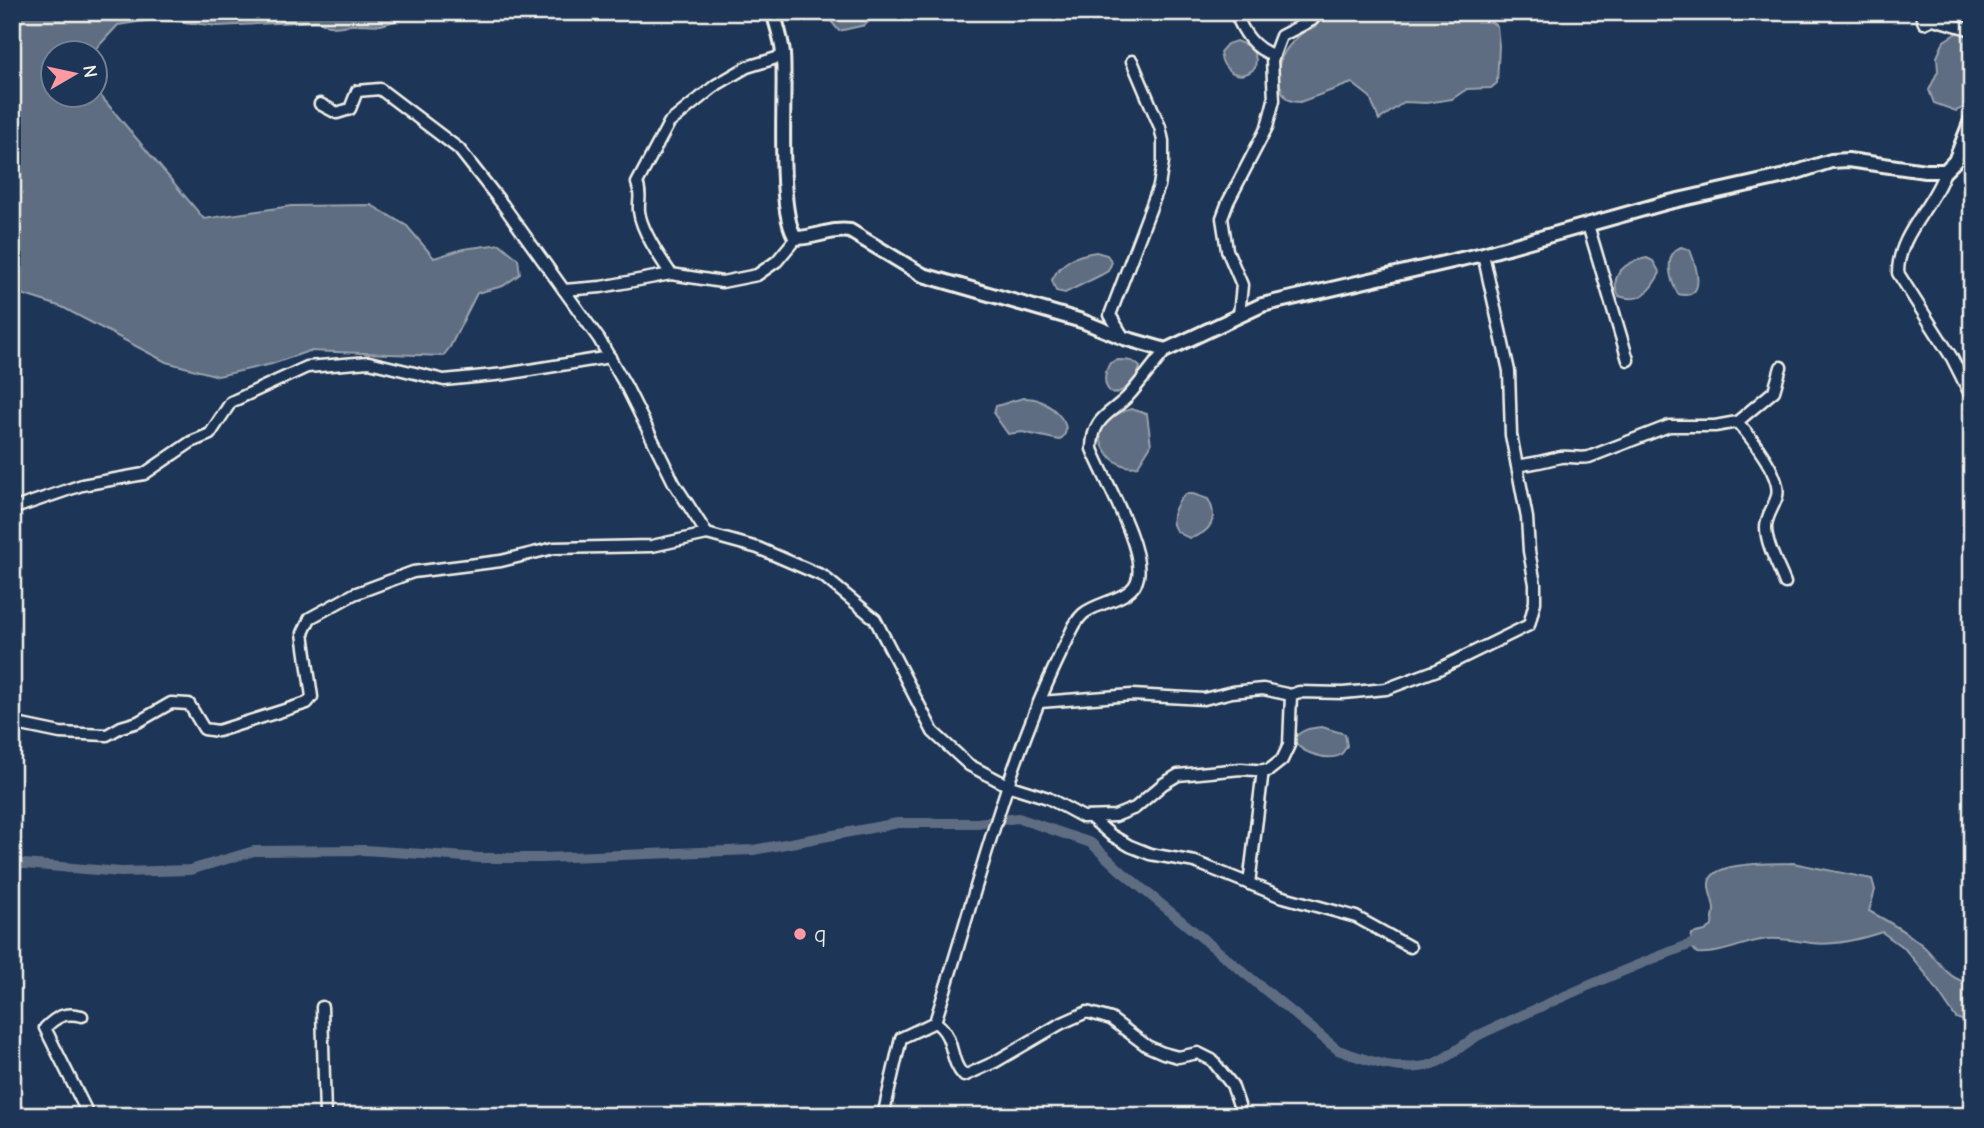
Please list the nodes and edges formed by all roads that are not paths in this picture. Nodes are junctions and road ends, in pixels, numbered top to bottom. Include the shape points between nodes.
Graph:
1 (773, 12) edge
2 (1235, 12) edge
3 (1920, 12) edge
4 (1316, 14) edge
5 (1972, 30) edge
6 (1274, 55) junction
7 (783, 56) junction
8 (1132, 61) dead end
9 (320, 104) dead end
10 (1972, 118) edge
11 (1966, 151) edge
12 (1945, 171) junction
13 (1588, 225) junction
14 (796, 238) junction
15 (1483, 254) junction
16 (671, 274) junction
17 (564, 290) junction
18 (1239, 314) junction
19 (1124, 338) junction
20 (1166, 350) junction
21 (610, 357) junction
22 (1628, 360) dead end
23 (1781, 367) dead end
24 (1972, 398) edge
25 (1737, 422) junction
26 (1517, 465) junction
27 (12, 509) edge
28 (708, 534) junction
29 (1785, 583) dead end
30 (1291, 695) junction
31 (1040, 702) junction
32 (12, 723) edge
33 (1264, 770) junction
34 (1007, 785) junction
35 (1090, 817) junction
36 (1249, 884) junction
37 (1410, 947) dead end
38 (322, 1007) dead end
39 (82, 1016) dead end
40 (934, 1022) junction
41 (89, 1116) edge
42 (325, 1116) edge
43 (883, 1116) edge
44 (1239, 1116) edge

1 - 7 street
2 - 6 street via 1255,46
3 - 5 street via 1924,23 1933,19
4 - 6 street via 1281,36
6 - 18 street via 1274,100 1267,127 1222,218 1227,250 1242,285
7 - 14 street via 787,212
7 - 16 street via 747,67 716,85 669,123 644,168 637,183 639,211
8 - 19 street via 1160,127 1163,151 1159,186 1110,315
9 - 17 street via 337,113 349,109 357,90 380,89 459,149
10 - 11 street
11 - 12 street
12 - 13 street via 1831,161
12 - 24 street via 1940,188 1906,242 1898,273
13 - 15 street
13 - 22 street
14 - 16 street via 757,275 722,282
14 - 19 street via 850,231 923,275 1082,321
15 - 18 street
15 - 26 street via 1509,371
16 - 17 street
17 - 21 street
18 - 20 street
19 - 20 street
20 - 31 street via 1129,396 1098,422 1092,435 1094,456 1131,534 1138,580 1129,591 1078,620
21 - 27 street via 444,380 369,362 307,367 230,402 210,435 191,442 144,474 82,485
21 - 28 street via 674,483
23 - 25 street via 1774,391
25 - 26 street via 1668,426 1589,457
25 - 29 street via 1777,481 1778,494 1766,526
26 - 30 street via 1535,584 1529,625 1386,689
28 - 32 street via 652,546 554,548 501,561 413,572 373,586 310,618 303,633 312,698 307,703 218,731 204,729 189,705 171,703 107,735 60,733
28 - 34 street via 758,548 823,576 875,619 933,732 969,765
30 - 31 street via 1263,689 1204,699 1132,695
30 - 33 street via 1289,745 1282,760
31 - 34 street
33 - 35 street via 1178,775 1135,808 1115,816
33 - 36 street
34 - 35 street
34 - 40 street
35 - 36 street via 1130,846 1195,862
36 - 37 street via 1356,918
38 - 42 street
39 - 41 street via 56,1017 45,1028
40 - 43 street via 901,1038
40 - 44 street via 947,1034 964,1076 1087,1012 1111,1019 1163,1053 1178,1057 1198,1053 1212,1060 1233,1085

